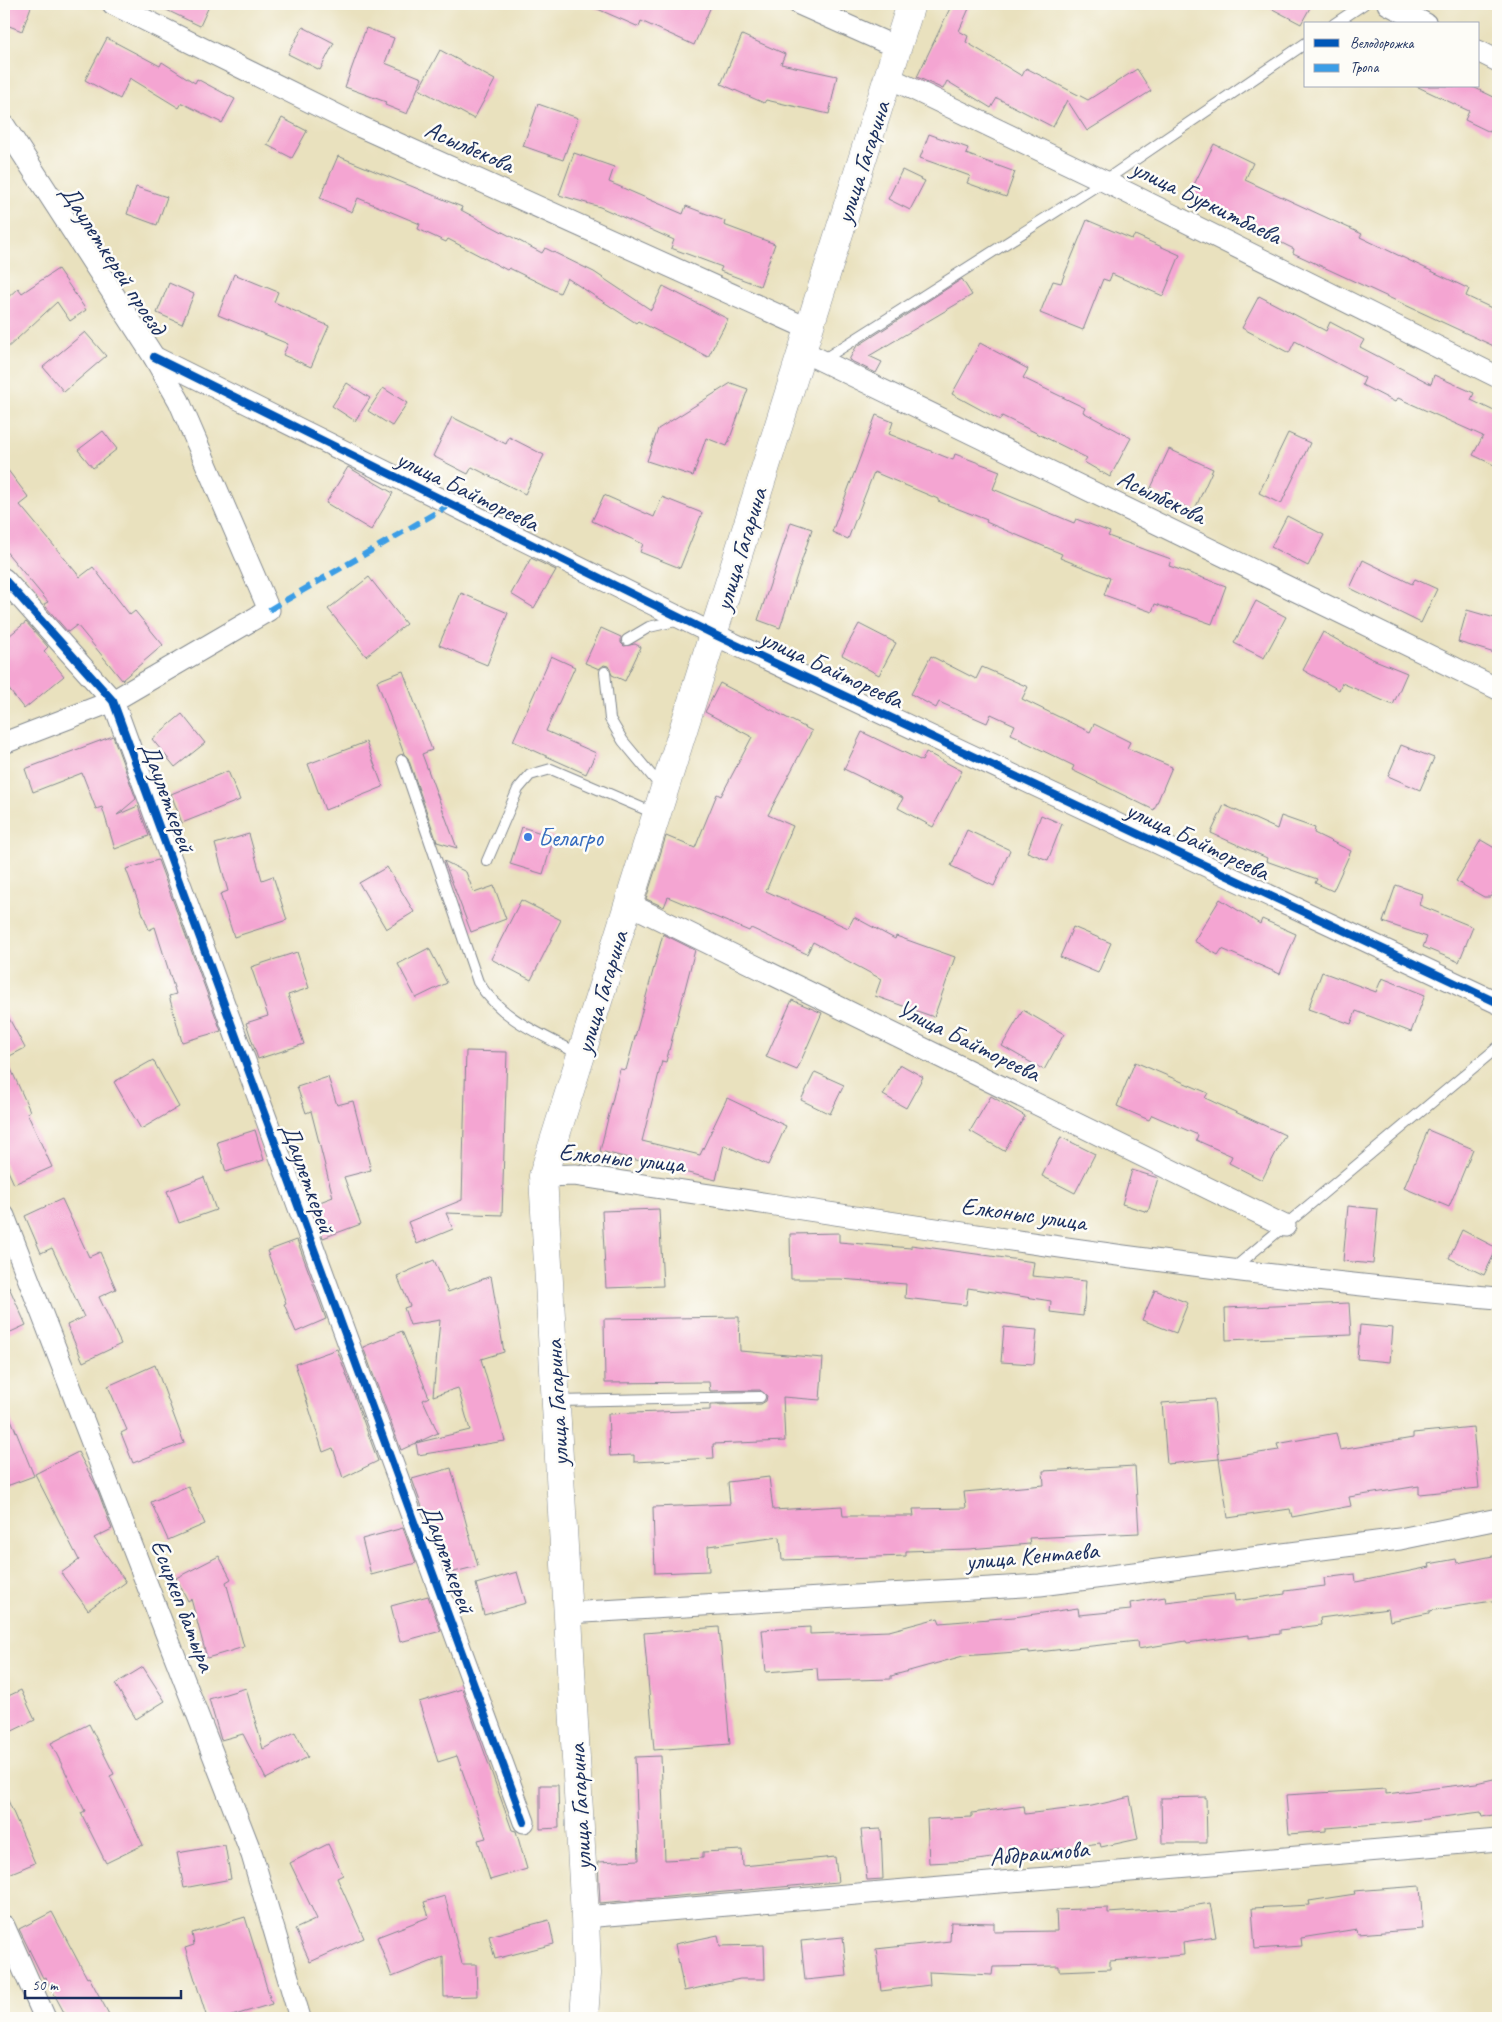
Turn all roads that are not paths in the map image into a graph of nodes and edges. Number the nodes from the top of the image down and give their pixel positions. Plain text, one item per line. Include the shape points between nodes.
1 (113, 4) edge
2 (799, 4) edge
3 (911, 4) edge
4 (1364, 4) edge
5 (1388, 4) edge
6 (1337, 22) edge
7 (1422, 22) edge
8 (1304, 44) edge
9 (898, 48) junction
10 (1480, 51) edge
11 (1498, 61) edge
12 (890, 78) junction
13 (4, 125) edge
14 (1104, 181) junction
15 (810, 347) junction
16 (154, 357) junction
17 (1498, 377) edge
18 (4, 579) edge
19 (683, 619) junction
20 (713, 634) junction
21 (627, 640) dead end
22 (605, 672) dead end
23 (1498, 689) edge
24 (113, 701) junction
25 (4, 743) edge
26 (402, 760) dead end
27 (660, 803) junction
28 (487, 861) dead end
29 (629, 904) junction
30 (1498, 1003) edge
31 (1498, 1048) edge
32 (581, 1055) junction
33 (543, 1176) junction
34 (4, 1216) edge
35 (1285, 1226) junction
36 (1231, 1271) junction
37 (1498, 1298) edge
38 (760, 1397) dead end
39 (556, 1401) junction
40 (1498, 1519) edge
41 (568, 1613) junction
42 (524, 1822) dead end
43 (1498, 1840) edge
44 (585, 1917) junction
45 (4, 1926) edge
46 (45, 2018) edge
47 (300, 2018) edge
48 (584, 2018) edge

1 - 15 street, Асылбекова
2 - 9 street
3 - 9 main road, улица Гагарина
4 - 6 lane
5 - 7 street
8 - 14 lane
9 - 12 main road, улица Гагарина
10 - 11 street
12 - 14 street, улица Буркитбаева
12 - 15 main road, улица Гагарина
13 - 16 street, Даулеткерей проезд
14 - 15 lane
14 - 17 street, улица Буркитбаева
15 - 20 main road, улица Гагарина
15 - 23 street, Асылбекова
16 - 19 street, улица Байтореева
16 - 24 street, Даулеткерей проезд via 179,401 269,610
18 - 24 street, Даулеткерей
19 - 20 street, улица Байтореева
19 - 21 lane via 649,627
20 - 27 main road, улица Гагарина
20 - 30 street, улица Байтореева
22 - 27 lane via 610,719
24 - 25 street
24 - 42 street, Даулеткерей
26 - 32 lane via 478,982 488,998 509,1017
27 - 28 lane via 551,769 530,775 518,789
27 - 29 main road, улица Гагарина
29 - 32 main road, улица Гагарина
29 - 35 street, Улица Байтореева
31 - 35 lane
32 - 33 main road, улица Гагарина
33 - 36 street, Елконыс улица via 575,1175
33 - 39 main road, улица Гагарина
34 - 47 street, Есиркеп батыра via 252,1855
35 - 36 lane
36 - 37 street, Елконыс улица
38 - 39 lane
39 - 41 main road, улица Гагарина
40 - 41 street, улица Кентаева via 1400,1539 1040,1584
41 - 44 main road, улица Гагарина
43 - 44 street, Абдраимова
44 - 48 main road, улица Гагарина via 587,1974
45 - 46 street

